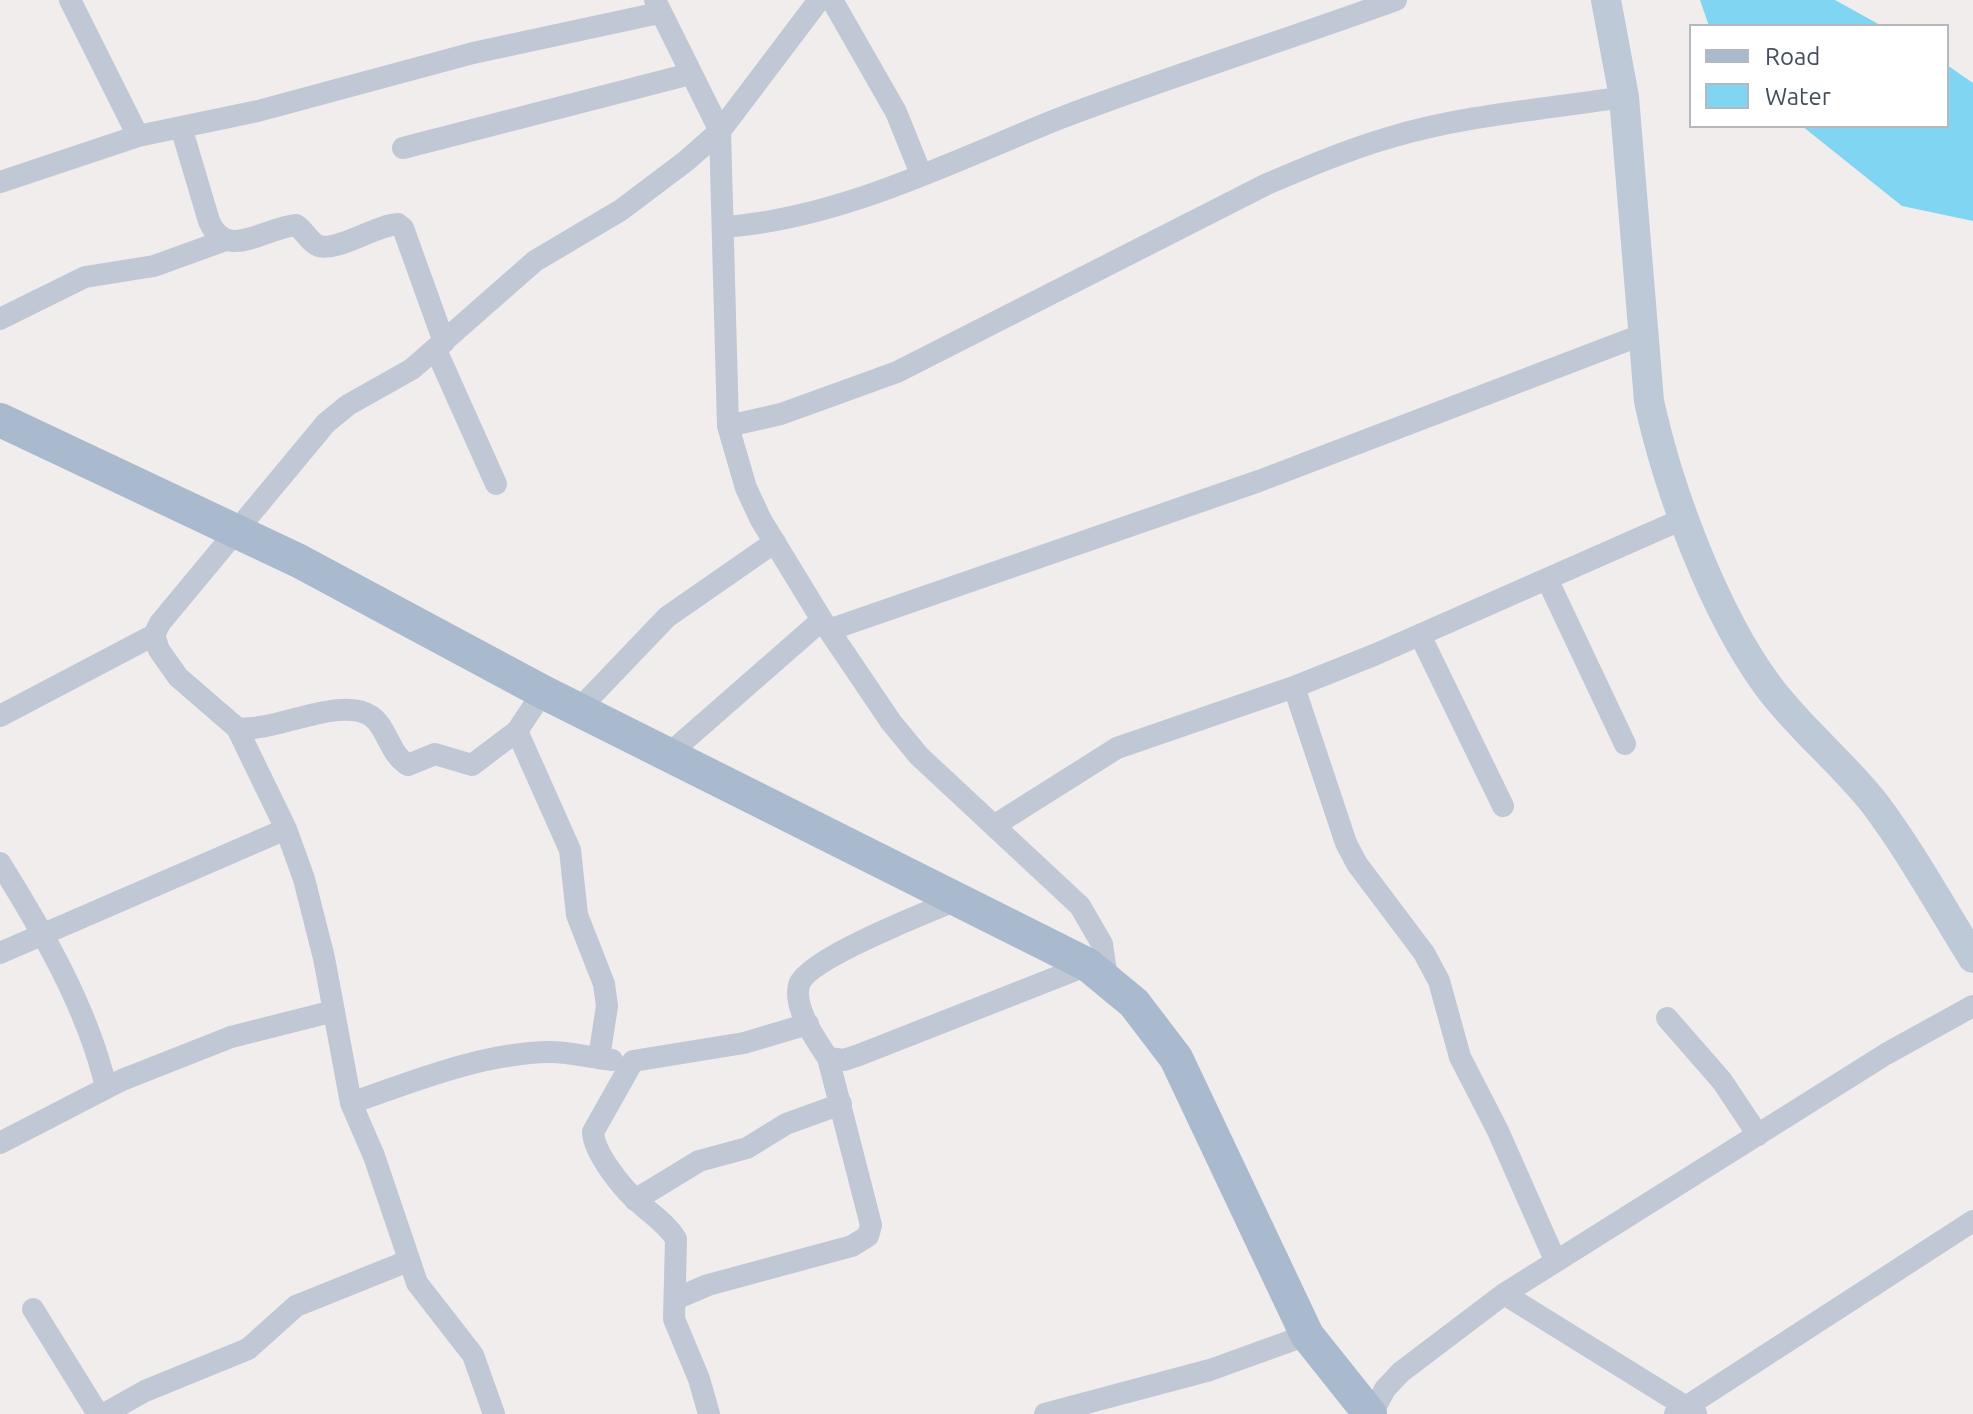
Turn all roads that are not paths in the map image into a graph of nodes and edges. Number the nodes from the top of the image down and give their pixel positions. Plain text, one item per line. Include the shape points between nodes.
1 (70, 0) edge
2 (819, 0) edge
3 (832, 0) edge
4 (1396, 0) edge
5 (1606, 0) edge
6 (657, 7) edge
7 (690, 74) junction
8 (1624, 97) junction
9 (181, 127) junction
10 (720, 131) junction
11 (138, 136) junction
12 (403, 148) dead end
13 (921, 174) junction
14 (0, 182) edge
15 (725, 227) junction
16 (223, 241) junction
17 (0, 319) edge
18 (1644, 334) junction
19 (440, 346) junction
20 (0, 420) edge
21 (728, 426) junction
22 (496, 484) dead end
23 (1685, 518) junction
24 (233, 532) junction
25 (775, 542) junction
26 (1548, 581) junction
27 (825, 625) junction
28 (154, 635) junction
29 (1420, 635) junction
30 (1294, 687) junction
31 (543, 692) junction
32 (579, 709) junction
33 (0, 716) edge
34 (237, 728) junction
35 (517, 731) junction
36 (1625, 744) dead end
37 (670, 753) junction
38 (1503, 806) dead end
39 (995, 825) junction
40 (286, 829) junction
41 (0, 863) edge
42 (959, 899) junction
43 (44, 934) junction
44 (0, 953) edge
45 (1973, 958) edge
46 (1097, 972) junction
47 (1973, 1006) edge
48 (334, 1011) junction
49 (1667, 1018) dead end
50 (808, 1024) junction
51 (599, 1058) junction
52 (828, 1058) junction
53 (633, 1061) junction
54 (106, 1087) junction
55 (351, 1103) junction
56 (841, 1104) junction
57 (1758, 1135) junction
58 (0, 1143) edge
59 (635, 1200) junction
60 (1973, 1221) edge
61 (1555, 1260) junction
62 (408, 1261) junction
63 (1504, 1294) junction
64 (675, 1299) junction
65 (33, 1309) dead end
66 (1307, 1335) junction
67 (1686, 1411) edge
68 (1373, 1412) edge
69 (101, 1414) edge
70 (494, 1414) edge
71 (709, 1414) edge
72 (1045, 1414) edge

1 - 11 street
2 - 10 street
3 - 13 street via 896,112
4 - 13 street via 1109,100
5 - 8 street
6 - 7 street
6 - 9 street
7 - 10 street
7 - 12 street
8 - 18 street
8 - 21 street via 1443,124 1326,160 1267,184 897,372 781,414
9 - 11 street
9 - 16 street via 209,221
10 - 15 street
10 - 19 street via 653,188 535,261
11 - 14 street
13 - 15 street via 798,217
15 - 21 street
16 - 17 street via 154,266 85,277
16 - 19 street via 296,225 317,246 330,248 398,224 406,234
18 - 23 street via 1657,439
18 - 27 street via 1259,481
19 - 22 street
19 - 24 street via 326,423
20 - 24 main road
21 - 25 street via 746,488
23 - 26 street
23 - 45 street via 1750,660 1876,805
24 - 28 street
24 - 31 main road via 299,561
25 - 27 street
25 - 32 street via 667,617
26 - 29 street
26 - 36 street
27 - 37 street
27 - 39 street via 919,756
28 - 33 street
28 - 34 street via 178,677
29 - 30 street
29 - 38 street
30 - 39 street via 1117,748
30 - 61 street via 1346,843 1439,981 1460,1057
31 - 32 main road
31 - 35 street
32 - 37 main road
34 - 35 street via 266,729 331,711 359,711 378,723 408,765 435,754 472,765
34 - 40 street
35 - 51 street via 574,863 577,915 606,996
37 - 42 main road
39 - 46 street via 1080,906 1102,944
40 - 43 street
40 - 48 street via 304,879
41 - 43 street
42 - 46 main road
42 - 50 street via 817,965 805,975 799,996
43 - 44 street
43 - 54 street via 95,1049
46 - 52 street via 859,1055
46 - 66 main road via 1155,1027 1176,1058
47 - 57 street
48 - 54 street via 231,1037
48 - 55 street
49 - 57 street via 1722,1081
50 - 52 street
50 - 53 street via 744,1043
51 - 53 street
51 - 55 street via 522,1054 446,1071
52 - 56 street
53 - 59 street via 593,1132 599,1150
54 - 58 street
55 - 62 street
56 - 59 street via 786,1124 747,1148 699,1161
56 - 64 street via 871,1225 868,1236 852,1246 716,1282
57 - 61 street
59 - 64 street via 676,1239
60 - 67 street
61 - 63 street
62 - 69 street via 296,1306 248,1349
62 - 70 street via 417,1283 473,1355
63 - 67 street
63 - 68 street via 1401,1372
64 - 71 street via 674,1319
65 - 69 street
66 - 68 main road
66 - 72 street via 1210,1370

